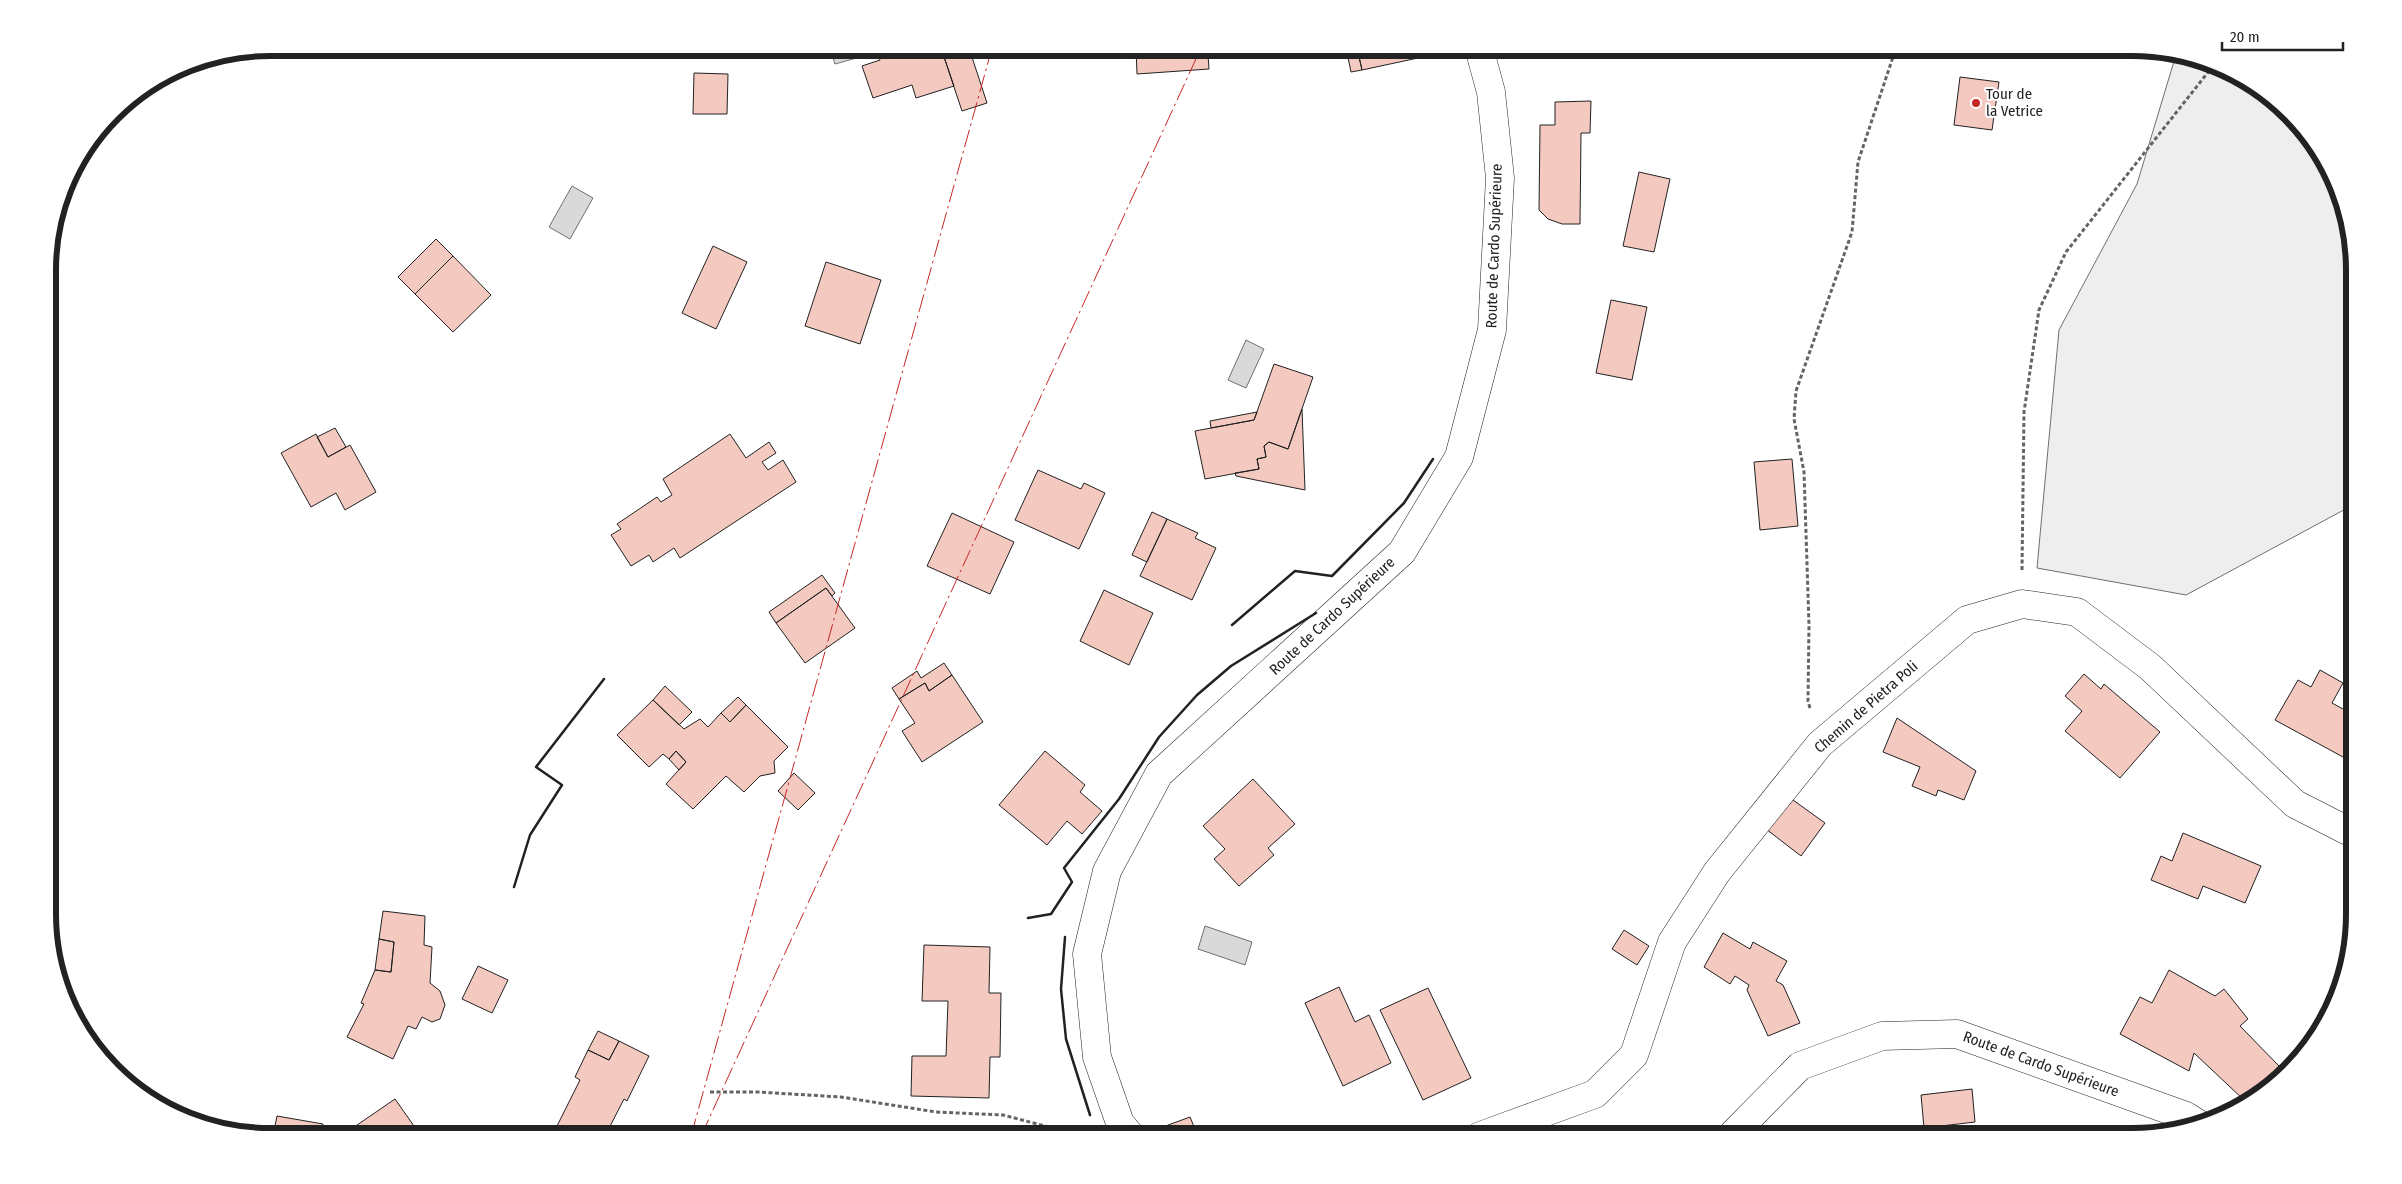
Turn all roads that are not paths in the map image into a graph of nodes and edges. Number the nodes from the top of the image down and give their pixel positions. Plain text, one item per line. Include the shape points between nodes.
1 (1481, 56) edge
2 (2346, 830) edge
3 (2191, 1119) edge
4 (1124, 1128) edge
5 (1502, 1128) edge
6 (1739, 1128) edge

1 - 4 street, Route de Cardo Supérieure via 1491,92 1500,178 1492,330 1459,457 1402,552 1159,774 1107,871 1086,954 1096,1057
2 - 5 street, Chemin de Pietra Poli via 2295,804 2150,667 2077,612 2022,604 1967,620 1820,744 1717,872 1672,942 1634,1055 1595,1094
3 - 6 street, Route de Cardo Supérieure via 1958,1034 1882,1036 1800,1066

